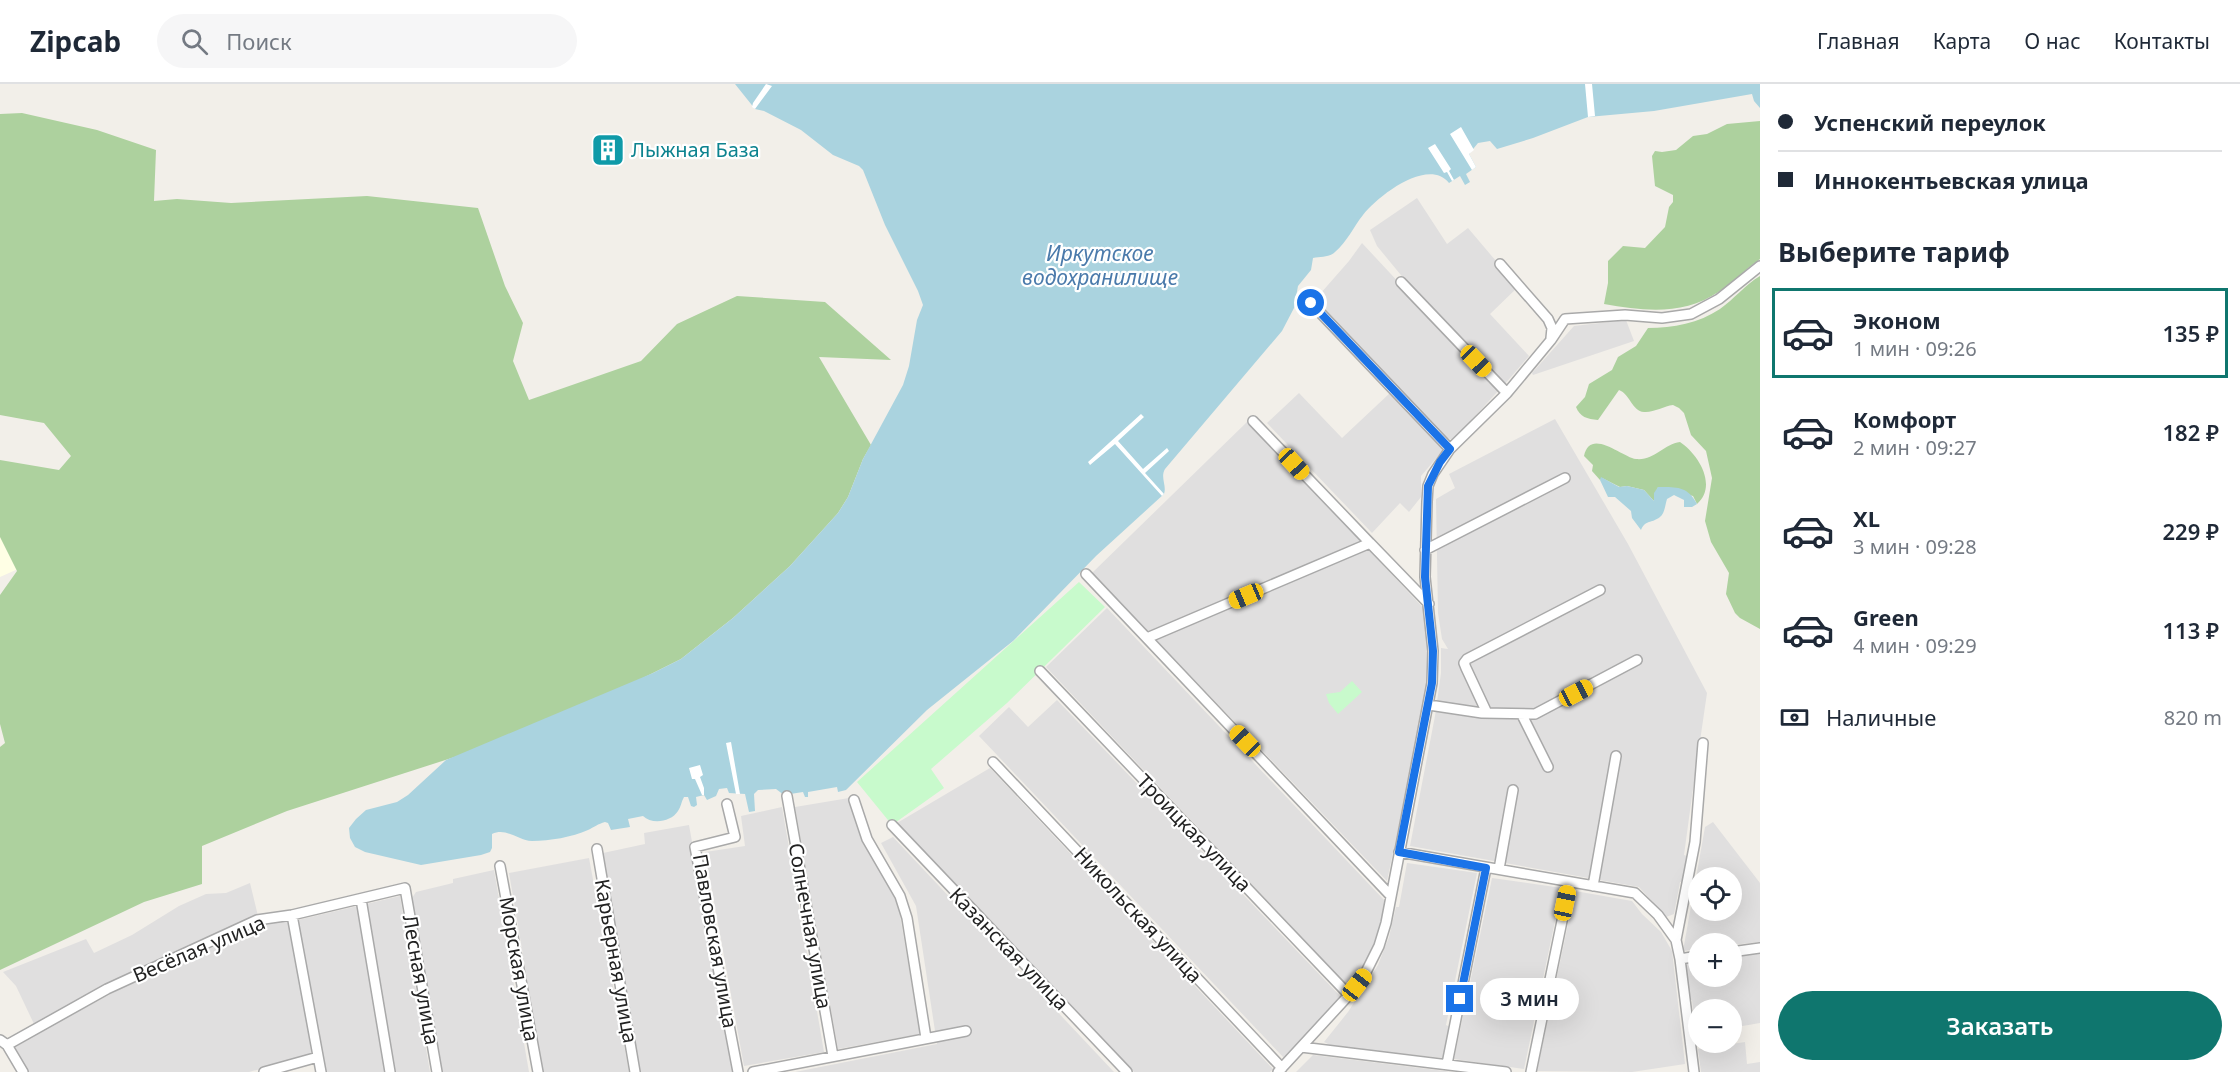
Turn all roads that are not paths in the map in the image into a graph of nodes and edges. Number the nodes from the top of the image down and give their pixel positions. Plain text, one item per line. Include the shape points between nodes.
1 (1500, 264) dead end
2 (1760, 266) edge
3 (1401, 282) dead end
4 (1311, 303) dead end
5 (1551, 340) junction
6 (1507, 393) junction
7 (1253, 420) dead end
8 (1450, 449) junction
9 (1565, 478) dead end
10 (1370, 543) junction
11 (1425, 550) junction
12 (1086, 574) dead end
13 (1600, 591) dead end
14 (1429, 604) junction
15 (1147, 638) junction
16 (1637, 660) dead end
17 (1040, 671) dead end
18 (1429, 705) junction
19 (1487, 713) junction
20 (1522, 715) junction
21 (1703, 744) dead end
22 (1616, 756) dead end
23 (993, 762) dead end
24 (1548, 767) dead end
25 (1513, 790) dead end
26 (787, 796) dead end
27 (854, 800) dead end
28 (727, 804) dead end
29 (892, 825) dead end
30 (597, 849) dead end
31 (1399, 852) junction
32 (500, 866) dead end
33 (1486, 868) junction
34 (1499, 869) junction
35 (1570, 882) junction
36 (1593, 886) junction
37 (405, 888) joint
38 (1390, 895) junction
39 (361, 899) junction
40 (292, 915) junction
41 (1676, 940) junction
42 (1760, 948) edge
43 (1742, 950) edge
44 (1688, 958) edge
45 (1680, 959) junction
46 (1349, 995) junction
47 (966, 1031) dead end
48 (926, 1038) junction
49 (4, 1042) edge
50 (1301, 1047) junction
51 (833, 1056) junction
52 (318, 1057) junction
53 (1447, 1064) junction
54 (1280, 1070) edge
55 (23, 1072) edge
56 (264, 1072) edge
57 (321, 1072) edge
58 (390, 1072) edge
59 (437, 1072) edge
60 (538, 1072) edge
61 (635, 1072) edge
62 (738, 1072) edge
63 (753, 1072) edge
64 (1127, 1072) edge
65 (1506, 1072) edge
66 (1531, 1072) edge
67 (1694, 1072) edge

1 - 5 street via 1548,319
2 - 5 street via 1719,299 1691,314 1565,319
3 - 6 street
4 - 8 street
5 - 6 street
6 - 8 street
7 - 10 street
8 - 11 street via 1428,486
9 - 11 street
10 - 14 street
10 - 15 street
11 - 14 street
12 - 15 street
13 - 19 street via 1467,659 1464,663
14 - 18 street via 1433,651
15 - 38 street
16 - 20 street via 1535,714
17 - 46 street, Троицкая улица
18 - 19 street
18 - 31 street
19 - 20 street
20 - 24 street
21 - 41 street via 1695,842
22 - 36 street
23 - 54 street, Никольская улица
25 - 34 street
26 - 51 street, Солнечная улица
27 - 48 street via 867,839 900,896 907,918
28 - 62 street, Павловская улица via 735,837 695,847
29 - 64 street, Казанская улица
30 - 61 street, Карьерная улица
31 - 33 street
31 - 38 street
32 - 60 street, Морская улица
33 - 34 street
33 - 53 street
34 - 35 street
35 - 36 street
35 - 66 street
36 - 41 street via 1635,893
37 - 39 street, Весёлая улица
37 - 59 street, Лесная улица
38 - 46 street via 1379,946
39 - 40 street, Весёлая улица
39 - 58 street
40 - 49 street, Весёлая улица via 257,920 229,932
40 - 52 street
41 - 45 street
42 - 43 street
44 - 45 street
45 - 67 street
46 - 50 street
47 - 48 street
48 - 51 street
49 - 55 street, Весёлая улица
50 - 53 street
50 - 54 street
51 - 63 street
52 - 56 street
52 - 57 street
53 - 65 street

